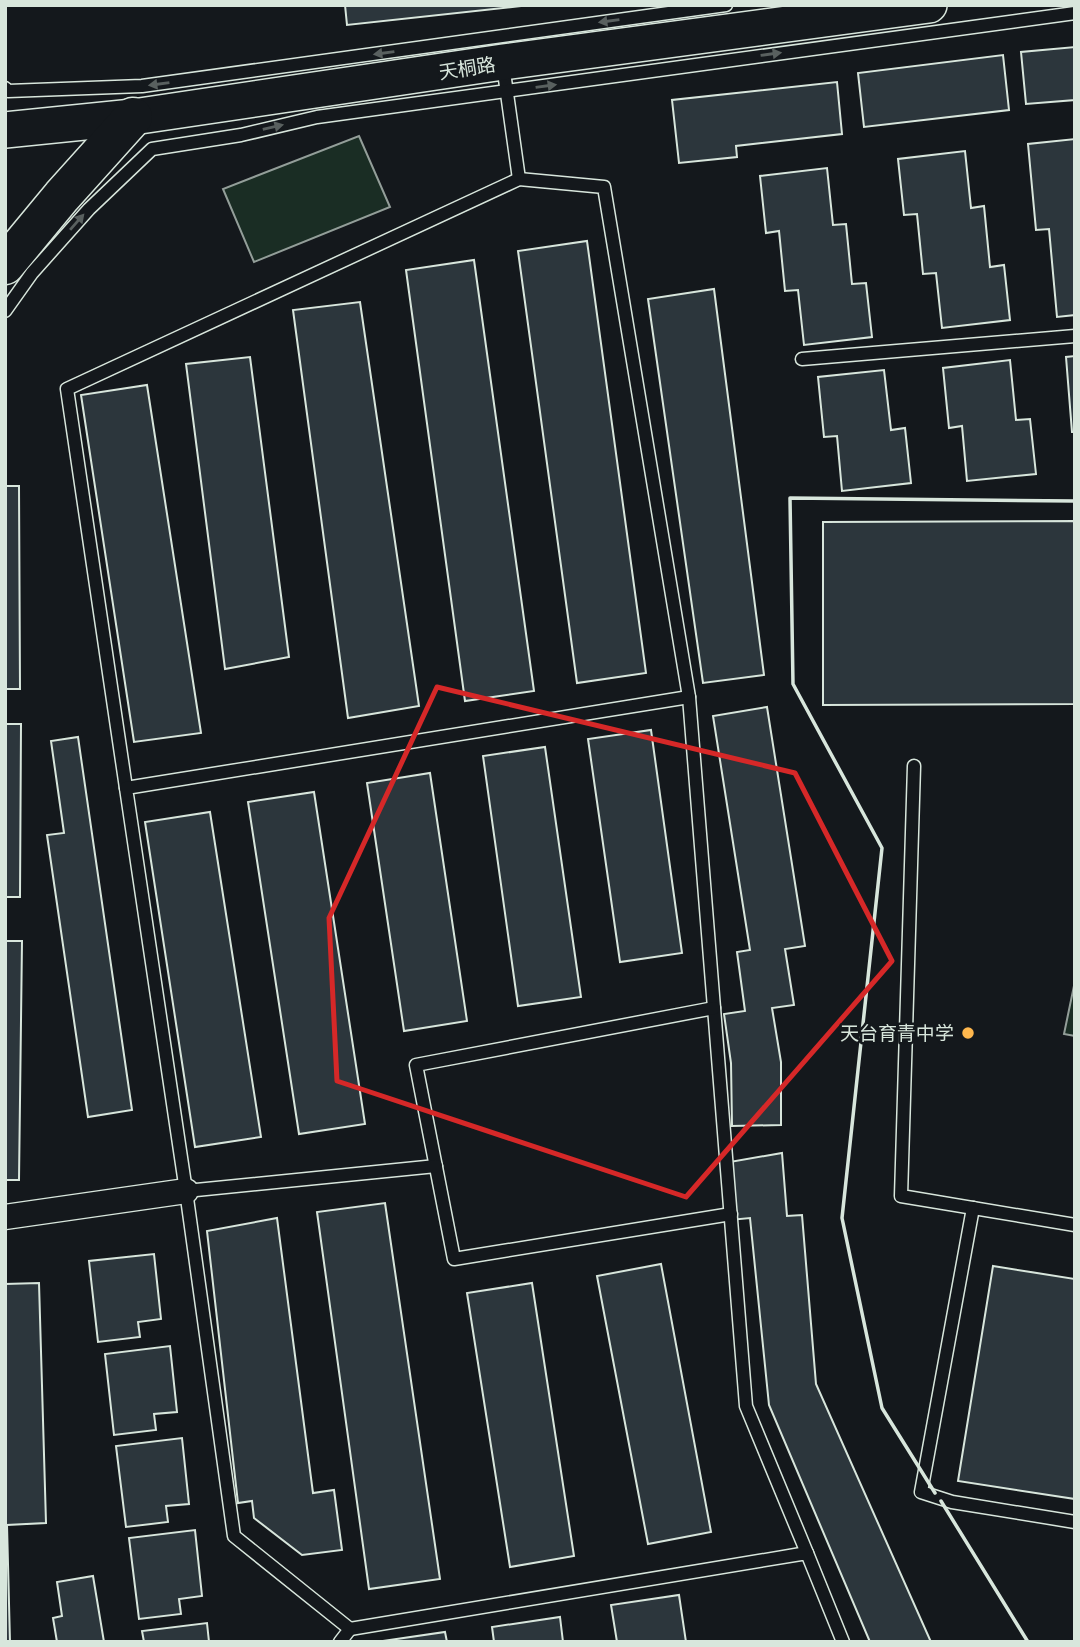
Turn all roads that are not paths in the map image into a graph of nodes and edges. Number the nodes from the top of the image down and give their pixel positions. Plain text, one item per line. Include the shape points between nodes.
1 (726, 5) edge
2 (929, 5) edge
3 (1075, 13) edge
4 (504, 77) junction
5 (5, 88) edge
6 (133, 117) junction
7 (5, 130) edge
8 (519, 179) junction
9 (5, 265) edge
10 (5, 311) edge
11 (1075, 336) edge
12 (802, 359) dead end
13 (689, 697) junction
14 (914, 766) dead end
15 (126, 789) junction
16 (714, 1007) junction
17 (436, 1166) junction
18 (186, 1191) junction
19 (973, 1208) junction
20 (731, 1214) junction
21 (5, 1217) edge
22 (1075, 1225) edge
23 (1075, 1522) edge
24 (807, 1553) junction
25 (350, 1629) junction
26 (340, 1642) edge
27 (843, 1642) edge

1 -> 5 lane via 142,86
2 - 4 main road, 天桐路
4 -> 3 lane
4 - 6 main road, 天桐路
4 - 8 lane
10 -> 4 lane via 89,209 152,149 241,135
6 - 7 main road, 天桐路
6 - 9 main road
8 - 13 lane via 604,187
8 - 15 lane via 67,389
11 - 12 lane
13 - 15 lane
13 - 16 lane
14 - 19 lane via 901,1196
15 - 18 lane
16 - 17 lane via 416,1065
16 - 20 lane
17 - 18 lane
17 - 20 lane via 454,1259
18 - 21 street
18 - 25 lane via 234,1536
19 - 22 lane
19 - 23 lane via 921,1492 953,1502
20 - 24 lane via 746,1406
24 - 25 lane
24 - 27 lane
25 - 26 lane

